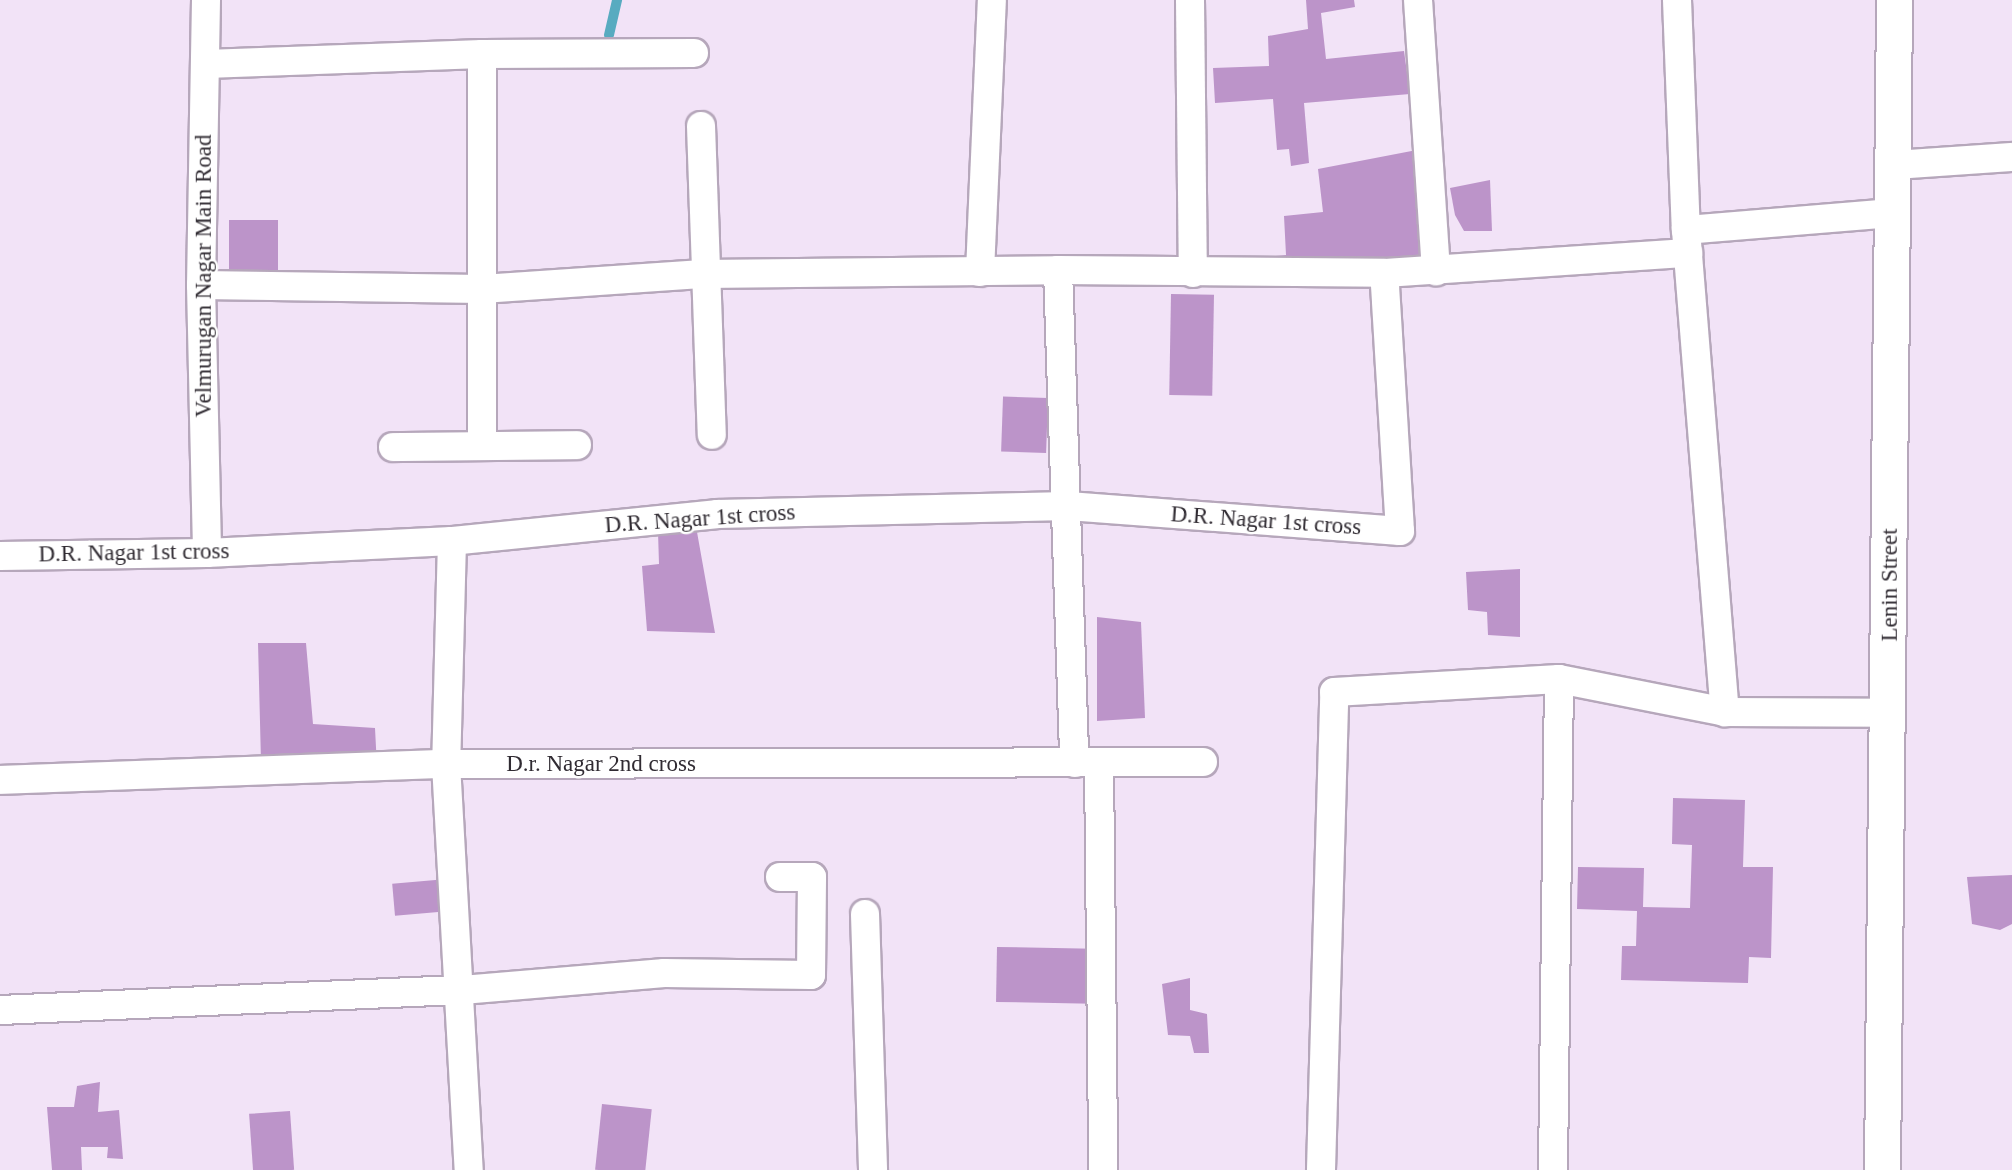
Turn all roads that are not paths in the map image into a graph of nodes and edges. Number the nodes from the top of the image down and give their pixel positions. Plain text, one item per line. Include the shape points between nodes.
1 (206, 0) edge
2 (992, 0) edge
3 (1191, 0) edge
4 (1418, 0) edge
5 (1677, 0) edge
6 (1894, 0) edge
7 (694, 53) dead end
8 (482, 54) junction
9 (206, 64) junction
10 (701, 126) dead end
11 (2012, 156) edge
12 (1894, 165) junction
13 (1893, 213) junction
14 (1687, 242) junction
15 (1058, 270) junction
16 (1436, 271) junction
17 (980, 272) junction
18 (1193, 273) junction
19 (1384, 273) junction
20 (703, 274) junction
21 (201, 285) junction
22 (482, 289) junction
23 (712, 435) dead end
24 (577, 445) dead end
25 (482, 446) junction
26 (393, 447) dead end
27 (1068, 506) junction
28 (452, 541) junction
29 (207, 553) junction
30 (0, 556) edge
31 (1559, 679) junction
32 (1725, 712) junction
33 (1889, 713) junction
34 (1203, 762) dead end
35 (1086, 763) junction
36 (446, 764) junction
37 (0, 780) edge
38 (780, 877) dead end
39 (865, 914) dead end
40 (462, 990) junction
41 (0, 1010) edge
42 (469, 1170) edge
43 (873, 1170) edge
44 (1102, 1170) edge
45 (1321, 1170) edge
46 (1553, 1170) edge
47 (1882, 1170) edge

1 - 9 street, Velmurugan Nagar Main Road
2 - 17 street
3 - 18 street
4 - 16 street
5 - 14 street
6 - 12 street, Lenin Street
7 - 8 street
8 - 9 street
8 - 22 street
9 - 21 street, Velmurugan Nagar Main Road
10 - 20 street
11 - 12 street
12 - 13 street, Lenin Street
13 - 14 street
13 - 33 street, Lenin Street
14 - 16 street
14 - 32 street
15 - 17 street
15 - 18 street
15 - 27 street
16 - 19 street
17 - 20 street
18 - 19 street
19 - 27 street, D.R. Nagar 1st cross via 1400,531
20 - 22 street
20 - 23 street
21 - 22 street
21 - 29 street, Velmurugan Nagar Main Road
22 - 25 street
24 - 25 street
25 - 26 street
27 - 28 street, D.R. Nagar 1st cross via 717,514
27 - 35 street
28 - 29 street, D.R. Nagar 1st cross
28 - 36 street
29 - 30 street, D.R. Nagar 1st cross
31 - 32 street
31 - 45 street via 1334,692
31 - 46 street
32 - 33 street
33 - 47 street, Lenin Street
34 - 35 street, D.r. Nagar 2nd cross
35 - 36 street, D.r. Nagar 2nd cross
35 - 44 street
36 - 37 street, D.r. Nagar 2nd cross
36 - 40 street
38 - 40 street via 812,877 811,975 664,973
39 - 43 street
40 - 41 street
40 - 42 street

